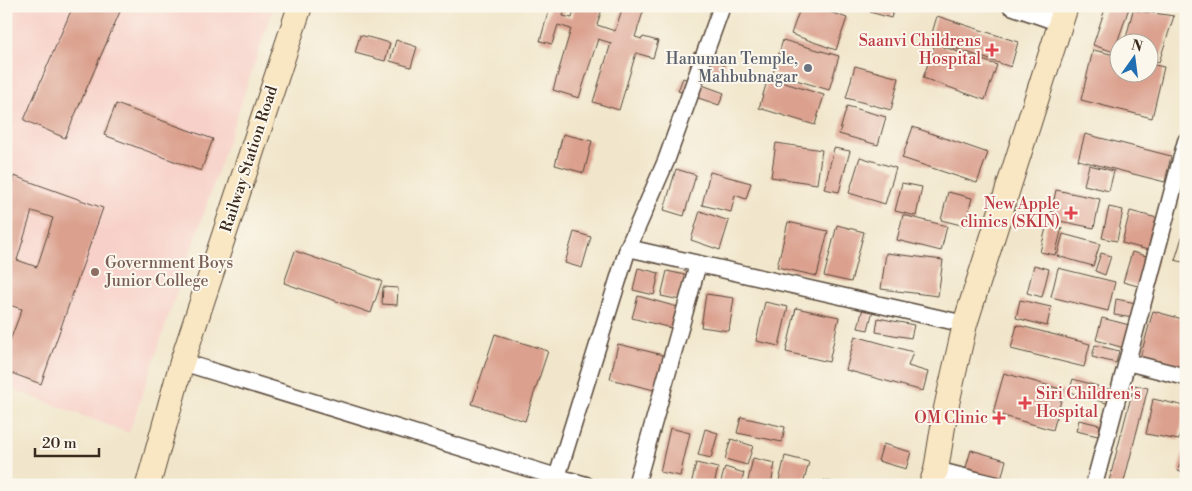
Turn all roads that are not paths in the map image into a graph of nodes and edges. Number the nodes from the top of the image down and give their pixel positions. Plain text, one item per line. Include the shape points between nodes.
1 (300, 6) edge
2 (722, 6) edge
3 (1011, 6) edge
4 (1063, 15) edge
5 (1186, 141) edge
6 (628, 248) junction
7 (698, 264) junction
8 (965, 324) junction
9 (182, 362) junction
10 (1127, 362) junction
11 (1186, 377) edge
12 (934, 477) edge
13 (557, 481) edge
14 (148, 485) edge
15 (586, 485) edge
16 (636, 485) edge
17 (996, 485) edge
18 (1094, 485) edge

1 - 9 street, Railway Station Road
2 - 6 street via 666,161
3 - 4 street
4 - 8 street
5 - 10 street
6 - 7 street
6 - 13 street
7 - 8 street
7 - 16 street
8 - 12 street
9 - 13 street
9 - 14 street, Railway Station Road
10 - 11 street
10 - 18 street
12 - 17 street
13 - 15 street

